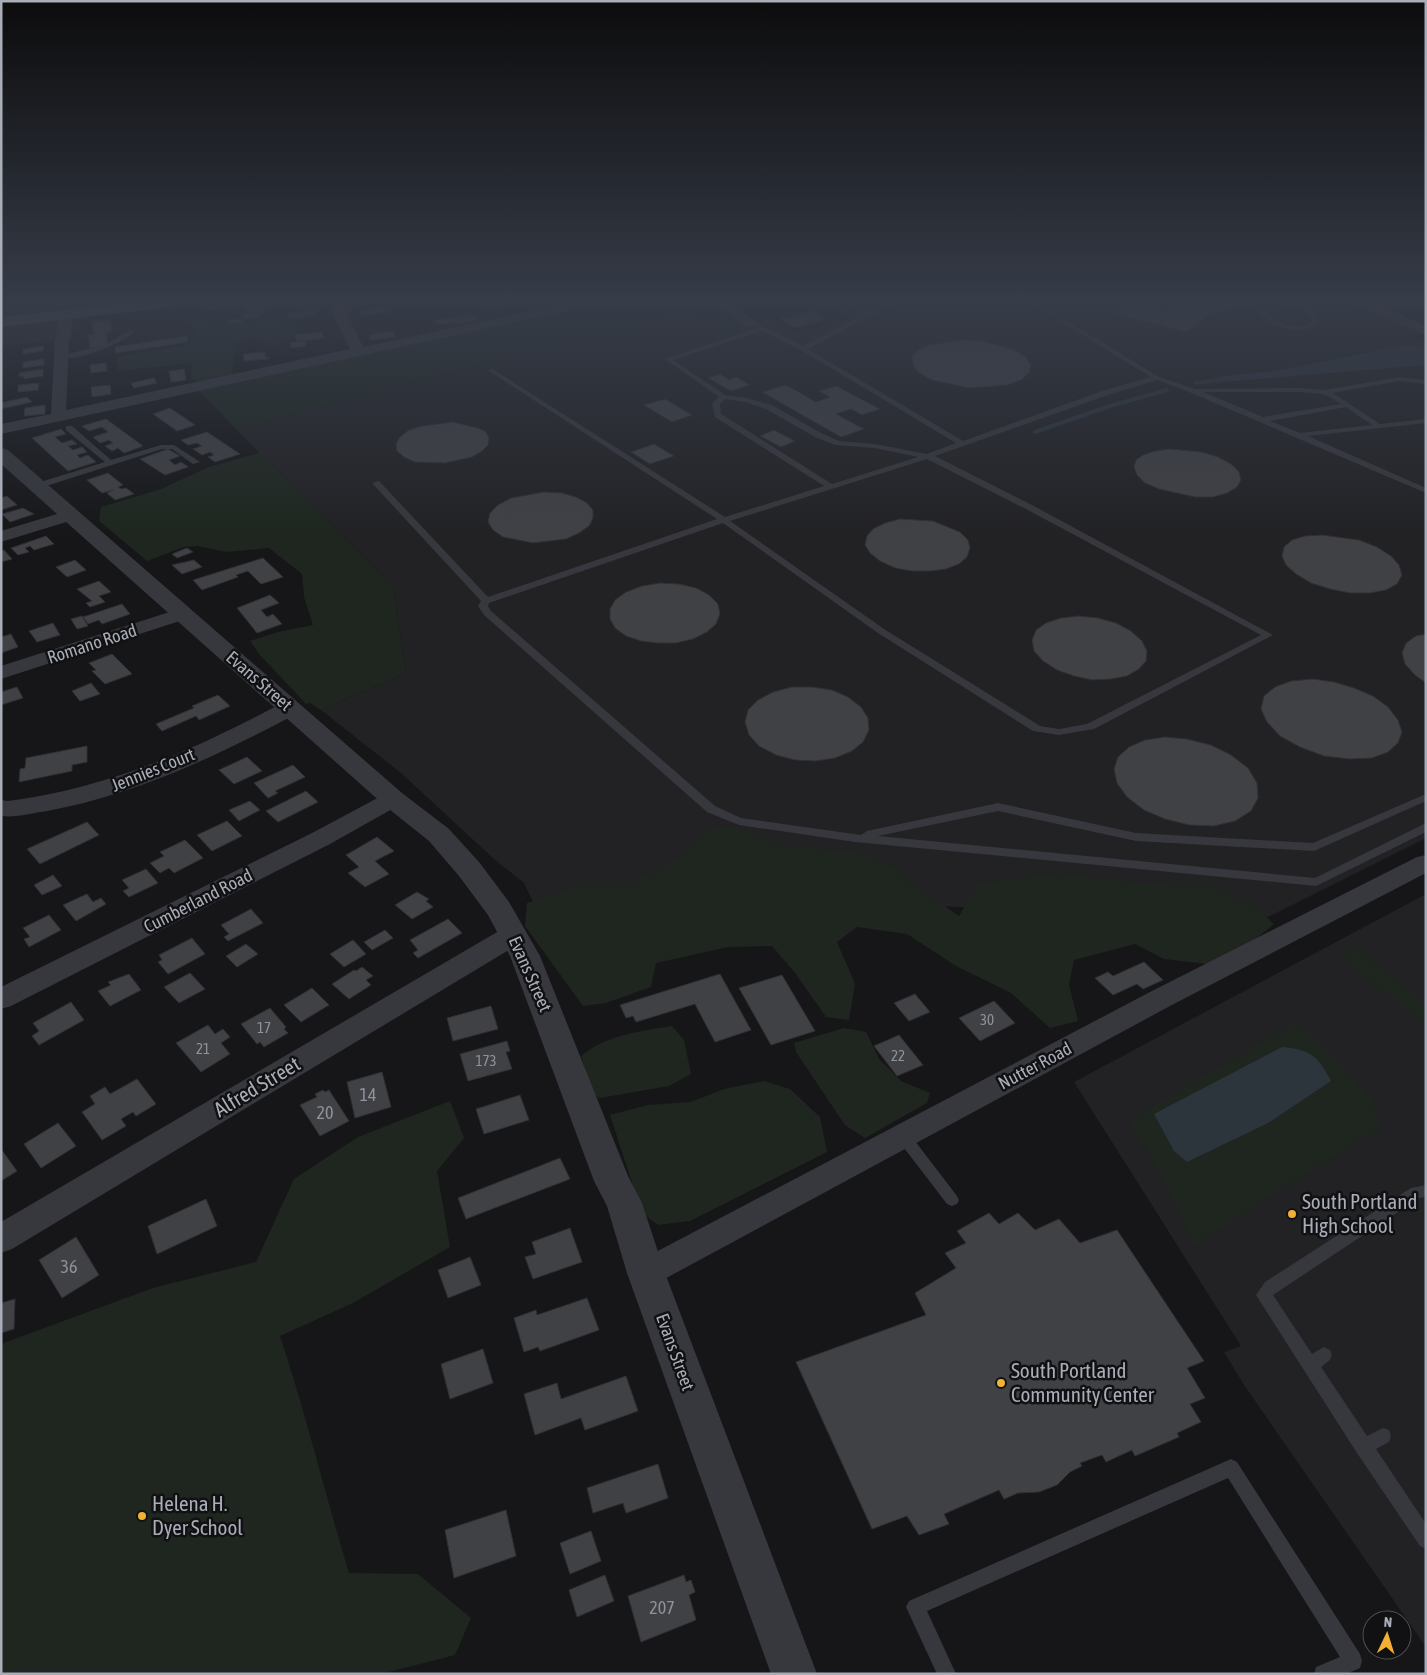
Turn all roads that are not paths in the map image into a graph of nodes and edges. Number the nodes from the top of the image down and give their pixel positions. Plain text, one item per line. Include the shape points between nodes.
1 (60, 380) edge
2 (233, 380) edge
3 (507, 380) edge
4 (698, 380) edge
5 (855, 380) edge
6 (1149, 380) edge
7 (1163, 380) edge
8 (1398, 380) edge
9 (1401, 380) edge
10 (1426, 382) edge
11 (1192, 390) junction
12 (1323, 392) junction
13 (723, 397) junction
14 (1347, 405) junction
15 (58, 418) junction
16 (1261, 420) junction
17 (1426, 421) edge
18 (1378, 426) junction
19 (69, 428) dead end
20 (1298, 436) junction
21 (963, 444) junction
22 (2, 448) edge
23 (928, 456) junction
24 (109, 462) junction
25 (196, 462) dead end
26 (376, 483) dead end
27 (37, 486) junction
28 (830, 486) junction
29 (1426, 491) edge
30 (70, 515) junction
31 (724, 520) junction
32 (1, 537) edge
33 (486, 601) junction
34 (182, 614) junction
35 (1, 673) edge
36 (290, 708) junction
37 (1426, 797) edge
38 (394, 799) junction
39 (4, 811) edge
40 (1426, 827) edge
41 (855, 838) junction
42 (1426, 863) edge
43 (513, 935) junction
44 (1, 999) edge
45 (903, 1136) junction
46 (1426, 1191) edge
47 (952, 1200) dead end
48 (1, 1239) edge
49 (646, 1273) junction
50 (1324, 1356) dead end
51 (1310, 1365) junction
52 (1382, 1436) dead end
53 (1364, 1447) junction
54 (1424, 1533) edge
55 (794, 1674) edge
56 (947, 1674) edge
57 (1323, 1674) edge

1 - 15 street
2 - 15 street
3 - 31 lane
4 - 13 lane
5 - 21 lane
6 - 21 lane via 1104,393
7 - 11 lane
8 - 12 lane
9 - 10 lane
11 - 12 lane
11 - 16 lane
12 - 14 lane
13 - 23 lane via 769,407 838,443
13 - 28 lane via 716,404 718,415
14 - 16 lane
14 - 18 lane
15 - 22 street
16 - 20 lane
17 - 18 lane
18 - 20 lane
19 - 24 lane
20 - 29 lane
21 - 23 lane
22 - 27 street, Evans Street
23 - 28 lane
23 - 31 lane via 1268,636 1090,727 1059,732 1037,729 881,632
24 - 25 lane via 161,447 174,447
24 - 27 lane
26 - 33 lane
27 - 30 street, Evans Street
28 - 31 lane
30 - 32 street
30 - 34 street, Evans Street
31 - 33 lane
33 - 41 lane via 483,606 487,613 711,809 739,821
34 - 35 street, Romano Road
34 - 36 street, Evans Street
36 - 38 street, Evans Street
36 - 39 street, Jennies Court via 250,730 116,785 56,802
37 - 41 lane via 1314,847 1136,837 998,807
38 - 43 street, Evans Street via 439,835 470,869 499,908
38 - 44 street, Cumberland Road
40 - 41 lane via 1316,882
42 - 45 street, Nutter Road via 1184,986
43 - 48 street, Alfred Street
43 - 49 street, Evans Street via 525,956 612,1181 624,1203
45 - 47 lane
45 - 49 street, Nutter Road
46 - 51 lane via 1416,1192 1270,1287 1264,1295
49 - 55 street, Evans Street
50 - 51 lane
51 - 53 lane
52 - 53 lane
53 - 54 lane
56 - 57 lane via 915,1607 1231,1468 1353,1661

